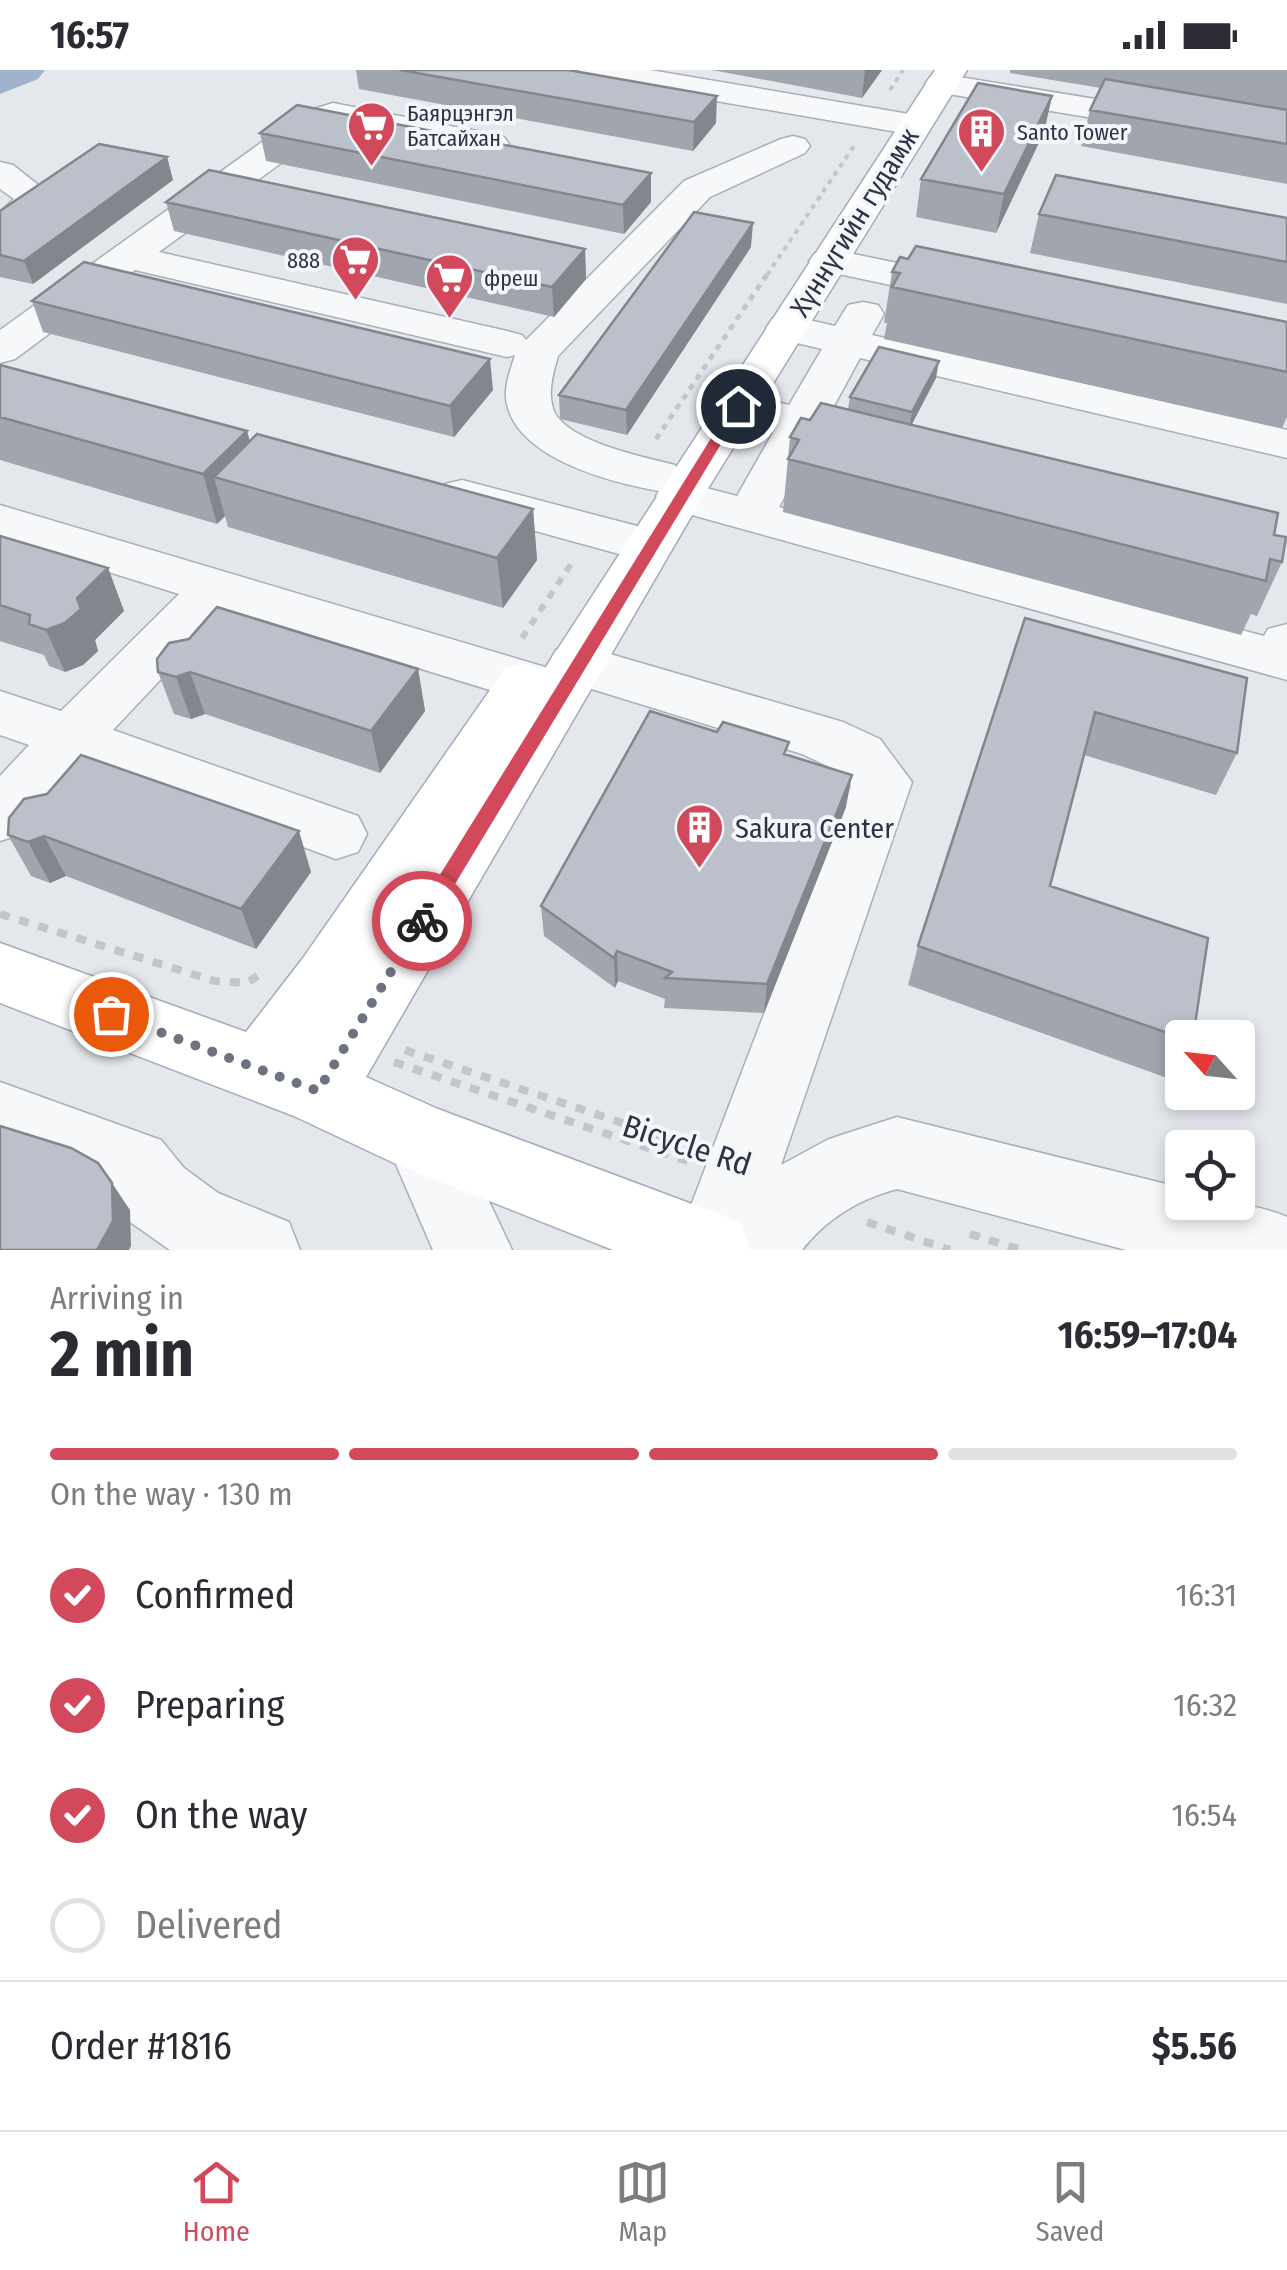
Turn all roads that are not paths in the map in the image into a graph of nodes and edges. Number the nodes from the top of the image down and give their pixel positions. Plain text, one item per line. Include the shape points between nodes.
1 (594, 70) edge
2 (919, 98) edge
3 (1287, 127) edge
4 (1287, 140) edge
5 (792, 146) dead end
6 (520, 150) edge
7 (2, 174) edge
8 (0, 229) edge
9 (835, 252) junction
10 (132, 257) junction
11 (888, 274) junction
12 (787, 328) junction
13 (846, 342) junction
14 (507, 344) dead end
15 (0, 350) edge
16 (738, 406) junction
17 (802, 421) junction
18 (1287, 444) edge
19 (914, 449) edge
20 (662, 474) junction
21 (421, 484) edge
22 (750, 515) junction
23 (0, 522) edge
24 (606, 535) junction
25 (217, 587) junction
26 (1287, 643) edge
27 (533, 673) junction
28 (0, 712) edge
29 (70, 738) junction
30 (0, 818) edge
31 (336, 834) dead end
32 (0, 973) edge
33 (329, 1063) junction
34 (0, 1117) edge
35 (422, 1139) junction
36 (760, 1198) edge
37 (257, 1249) edge
38 (473, 1250) edge
39 (712, 1250) edge
40 (1273, 1250) edge

1 - 2 street
2 - 3 street
2 - 4 street
2 - 9 main road, Хүннүгийн гудамж
2 - 20 main road, Хүннүгийн гудамж
5 - 20 street via 697,189 537,352 526,379 533,422 556,443
6 - 10 street via 333,112
7 - 8 street via 34,196 27,211
9 - 11 street
9 - 11 street via 1002,286
9 - 12 main road, Хүннүгийн гудамж
10 - 14 street
10 - 15 street
11 - 13 street
12 - 13 street
12 - 16 main road, Хүннүгийн гудамж
13 - 17 street
13 - 18 street
16 - 17 street
16 - 20 main road, Хүннүгийн гудамж
17 - 19 street
17 - 22 street
20 - 22 street
20 - 24 main road, Хүннүгийн гудамж
20 - 27 main road, Хүннүгийн гудамж
21 - 24 street
22 - 26 street via 1284,661
23 - 25 street
24 - 27 main road, Хүннүгийн гудамж
25 - 27 street
25 - 29 street
27 - 33 main road, Хүннүгийн гудамж
27 - 33 main road, Хүннүгийн гудамж via 327,979
27 - 36 street via 822,738 859,755 882,782
28 - 29 street
29 - 30 street
29 - 31 street
32 - 33 main road
33 - 35 main road
34 - 37 street via 135,1166 157,1195 191,1220
35 - 38 street
35 - 39 main road
36 - 39 street
36 - 40 street via 897,1153

